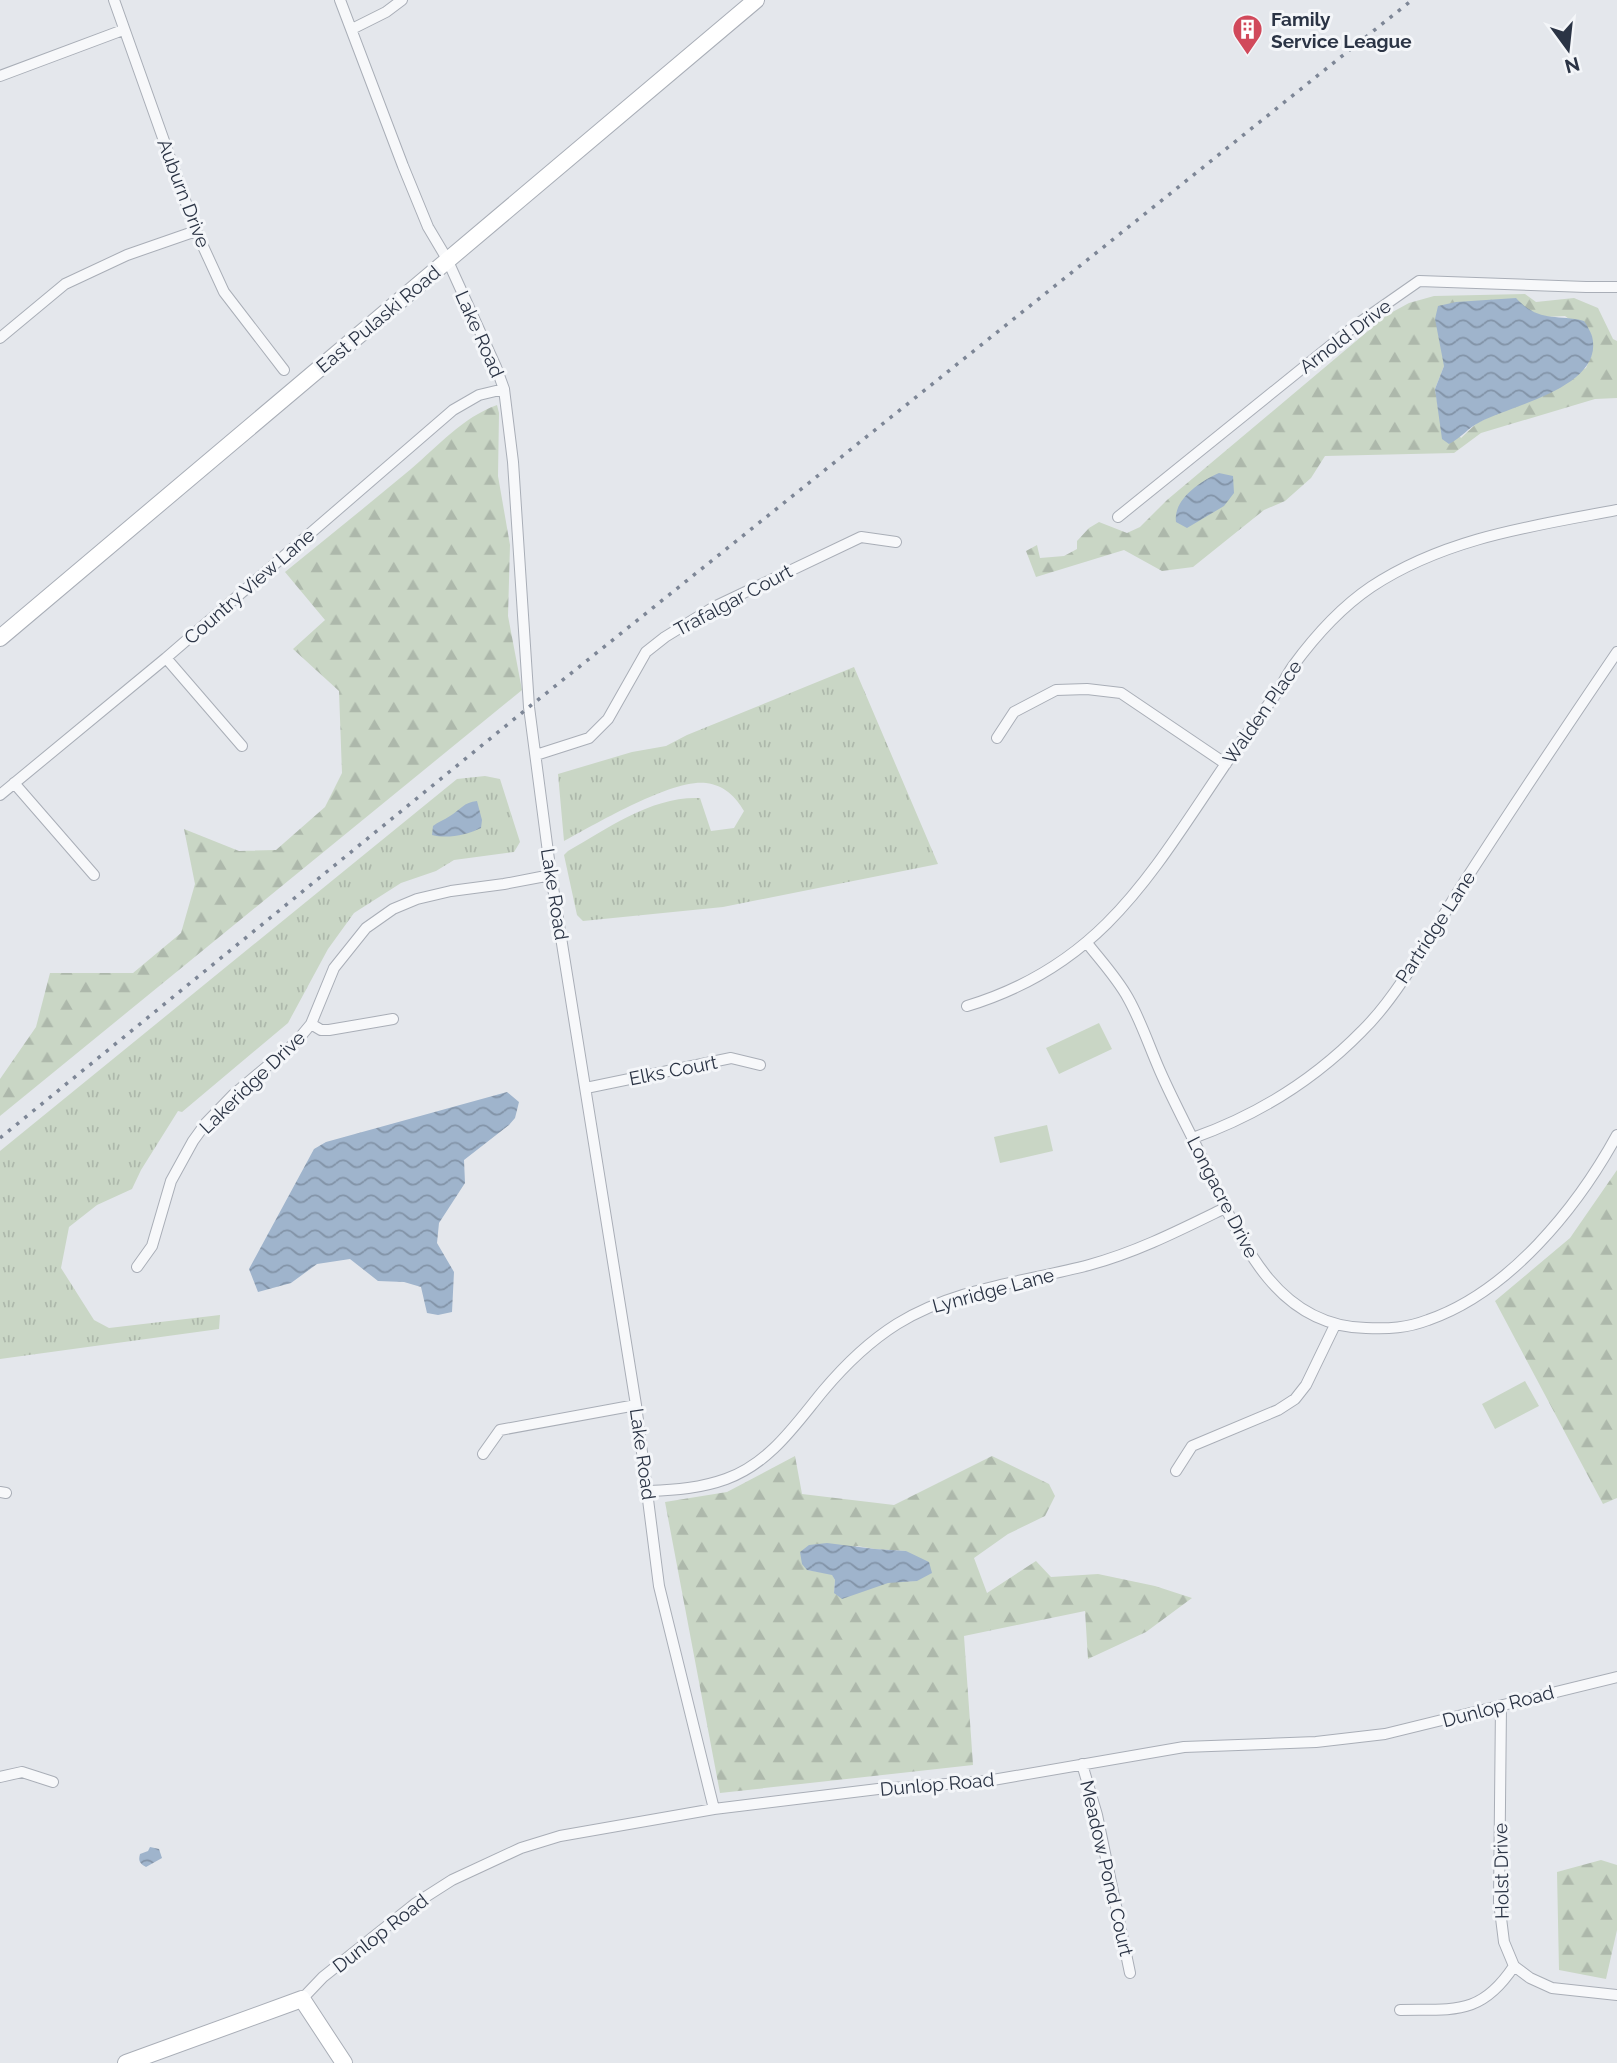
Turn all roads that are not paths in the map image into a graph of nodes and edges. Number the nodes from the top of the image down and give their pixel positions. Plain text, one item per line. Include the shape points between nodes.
1 (114, 0) edge
2 (340, 0) edge
3 (402, 0) edge
4 (756, 0) edge
5 (352, 29) junction
6 (123, 30) junction
7 (0, 76) edge
8 (196, 231) junction
9 (447, 259) junction
10 (1617, 286) edge
11 (0, 338) edge
12 (284, 370) dead end
13 (504, 388) junction
14 (1617, 510) edge
15 (1118, 517) dead end
16 (896, 542) dead end
17 (0, 638) edge
18 (1617, 652) edge
19 (166, 658) junction
20 (997, 738) dead end
21 (242, 746) dead end
22 (536, 755) junction
23 (1226, 764) junction
24 (14, 783) junction
25 (0, 795) edge
26 (551, 874) junction
27 (94, 875) dead end
28 (1087, 943) junction
29 (967, 1006) dead end
30 (393, 1019) dead end
31 (311, 1024) junction
32 (760, 1065) dead end
33 (586, 1088) junction
34 (1617, 1135) edge
35 (1193, 1138) junction
36 (1225, 1208) junction
37 (137, 1267) dead end
38 (1335, 1325) junction
39 (636, 1405) junction
40 (484, 1454) dead end
41 (1176, 1471) dead end
42 (649, 1491) junction
43 (1617, 1677) edge
44 (1501, 1705) junction
45 (1082, 1764) junction
46 (0, 1777) edge
47 (53, 1782) dead end
48 (714, 1809) junction
49 (1514, 1966) junction
50 (1130, 1973) dead end
51 (1617, 1995) edge
52 (302, 1998) junction
53 (1400, 2010) dead end
54 (126, 2063) edge
55 (344, 2063) edge

1 - 6 street, Auburn Drive
2 - 5 street, Lake Road
3 - 5 street
4 - 9 main road, East Pulaski Road
5 - 9 street, Lake Road via 428,227
6 - 7 street
6 - 8 street, Auburn Drive
8 - 11 street via 127,255 65,284
8 - 12 street, Auburn Drive via 224,292
9 - 13 street, Lake Road
9 - 17 main road, East Pulaski Road
10 - 15 street, Arnold Drive via 1419,281 1356,325
13 - 19 street, Country View Lane via 453,410
13 - 22 street, Lake Road
14 - 23 street, Walden Place via 1479,537 1420,560 1371,587 1330,621 1292,667
16 - 22 street, Trafalgar Court via 861,537 665,636 646,652 608,719 589,738
18 - 35 street, Partridge Lane via 1527,783 1399,985 1364,1030 1302,1083 1234,1124
19 - 21 street
19 - 24 street, Country View Lane
20 - 23 street via 1014,712 1056,690 1098,690 1121,693
22 - 26 street, Lake Road
23 - 28 street, Walden Place via 1145,880
24 - 25 street, Country View Lane
24 - 27 street
26 - 31 street, Lakeridge Drive via 451,891 393,909 366,928 334,968
26 - 33 street, Lake Road
28 - 29 street, Walden Place via 1034,980
28 - 35 street, Longacre Drive via 1128,998
30 - 31 street via 329,1030
31 - 37 street, Lakeridge Drive via 206,1123 172,1181 152,1246
32 - 33 street, Elks Court via 732,1058
33 - 39 street, Lake Road
34 - 38 street, Longacre Drive via 1550,1231 1481,1294 1414,1326
35 - 36 street, Longacre Drive
36 - 38 street, Longacre Drive via 1243,1243 1280,1292
36 - 42 street, Lynridge Lane via 1140,1249 962,1294 922,1309 861,1352 763,1458 729,1478 695,1488
38 - 41 street via 1295,1399 1192,1446
39 - 40 street via 500,1430
39 - 42 street, Lake Road
42 - 48 street, Lake Road via 659,1586
43 - 44 street, Dunlop Road
44 - 45 street, Dunlop Road via 1385,1734 1316,1742 1184,1747
44 - 49 street, Holst Drive via 1500,1924
45 - 48 street, Dunlop Road via 987,1781
45 - 50 street, Meadow Pond Court
46 - 47 street via 22,1772
48 - 52 street, Dunlop Road via 560,1836 452,1880 416,1903
49 - 51 street via 1552,1988
49 - 53 street via 1503,1983 1475,2004
52 - 54 main road
52 - 55 main road

